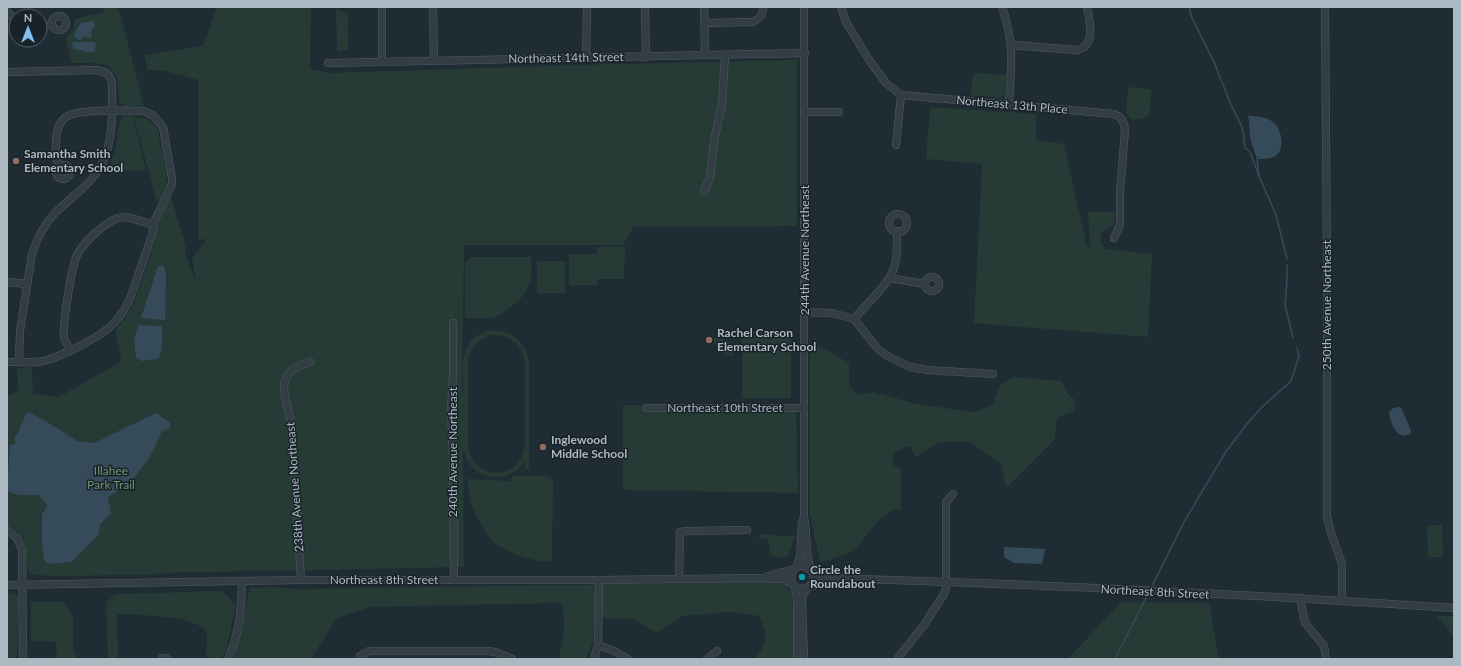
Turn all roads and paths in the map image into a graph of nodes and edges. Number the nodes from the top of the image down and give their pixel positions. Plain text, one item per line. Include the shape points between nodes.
1 (382, 7) edge
2 (433, 7) edge
3 (587, 7) edge
4 (645, 7) edge
5 (704, 7) edge
6 (763, 7) edge
7 (804, 7) edge
8 (841, 7) edge
9 (1002, 7) edge
10 (1087, 7) edge
11 (1325, 7) edge
12 (705, 23) junction
13 (48, 25) edge
14 (52, 25) dead end
15 (1011, 45) junction
16 (805, 54) junction
17 (705, 55) junction
18 (725, 55) junction
19 (646, 57) junction
20 (586, 58) junction
21 (434, 61) junction
22 (382, 62) junction
23 (328, 63) dead end
24 (7, 72) edge
25 (901, 95) junction
26 (1009, 104) junction
27 (112, 111) junction
28 (805, 112) junction
29 (839, 112) dead end
30 (896, 145) dead end
31 (59, 166) dead end
32 (704, 191) dead end
33 (153, 225) junction
34 (897, 231) dead end
35 (1114, 238) dead end
36 (890, 278) junction
37 (7, 282) edge
38 (27, 284) junction
39 (925, 284) dead end
40 (805, 312) junction
41 (854, 319) junction
42 (453, 323) dead end
43 (71, 350) junction
44 (7, 362) edge
45 (19, 362) junction
46 (310, 362) dead end
47 (993, 374) dead end
48 (647, 408) dead end
49 (804, 408) junction
50 (953, 494) dead end
51 (804, 517) junction
52 (7, 530) edge
53 (747, 530) dead end
54 (795, 568) junction
55 (812, 571) junction
56 (760, 578) junction
57 (857, 578) junction
58 (679, 579) junction
59 (300, 580) junction
60 (454, 580) junction
61 (599, 580) junction
62 (946, 581) junction
63 (242, 582) junction
64 (23, 584) junction
65 (7, 585) edge
66 (794, 586) junction
67 (809, 587) junction
68 (1300, 598) junction
69 (1342, 600) junction
70 (1454, 608) edge
71 (598, 645) junction
72 (717, 651) dead end
73 (360, 656) dead end
74 (23, 659) edge
75 (228, 659) edge
76 (512, 659) edge
77 (594, 659) edge
78 (628, 659) edge
79 (707, 659) edge
80 (798, 659) edge
81 (804, 659) edge
82 (897, 659) edge
83 (1326, 659) edge

1 - 22 street
2 - 21 street
3 - 20 street
4 - 19 street
5 - 12 street
6 - 12 street via 763,14 753,22
7 - 16 street, 244th Avenue Northeast
8 - 25 street via 846,22 869,60 886,82
9 - 15 street
10 - 15 street via 1090,35 1087,45 1083,48 1076,50
11 - 69 street, 250th Avenue Northeast via 1327,516 1342,564
12 - 17 street
13 - 14 street
15 - 26 street
16 - 18 street, Northeast 14th Street
16 - 28 street, 244th Avenue Northeast
17 - 18 street, Northeast 14th Street
17 - 19 street, Northeast 14th Street
18 - 32 street via 722,104 710,178
19 - 20 street, Northeast 14th Street
20 - 21 street, Northeast 14th Street
21 - 22 street, Northeast 14th Street
22 - 23 street, Northeast 14th Street
24 - 27 street via 106,72 112,83
25 - 26 street, Northeast 13th Place
25 - 30 street
26 - 35 street, Northeast 13th Place via 1114,114 1122,119 1125,130 1120,225
27 - 31 street via 72,113 63,120 56,134 56,156
27 - 33 street via 148,112 157,118 163,127 172,184
27 - 38 street via 110,141 102,164 87,185 57,211 41,231 32,254
28 - 29 street
28 - 40 street, 244th Avenue Northeast
33 - 43 street via 126,308 105,331
33 - 43 street via 130,218 118,218 82,246 74,264 64,325 64,338
34 - 36 street via 897,254
36 - 39 street
36 - 41 street
37 - 38 street
38 - 45 street via 19,340
40 - 41 street via 832,313
40 - 49 street, 244th Avenue Northeast
41 - 47 street via 877,348 910,367
42 - 60 street, 240th Avenue Northeast via 451,410
43 - 45 street via 43,361
44 - 45 street
46 - 59 street, 238th Avenue Northeast via 294,367 284,382 292,429
48 - 49 street, Northeast 10th Street
49 - 51 street, 244th Avenue Northeast
50 - 62 street via 946,502
51 - 54 street, 244th Avenue Northeast via 799,562
51 - 55 street, 244th Avenue Northeast via 807,552
52 - 64 street via 21,545
53 - 58 street via 680,532
54 - 55 street via 802,566
54 - 56 street, Northeast 8th Street
54 - 66 street via 790,576
55 - 57 street, Northeast 8th Street via 826,578
55 - 67 street via 814,579
56 - 58 street, Northeast 8th Street
56 - 66 street, Northeast 8th Street via 784,579
57 - 62 street, Northeast 8th Street
57 - 67 street, Northeast 8th Street
58 - 61 street, Northeast 8th Street
59 - 60 street, Northeast 8th Street
59 - 63 street, Northeast 8th Street
60 - 61 street, Northeast 8th Street
61 - 71 street
62 - 68 street, Northeast 8th Street
62 - 82 street via 944,594
63 - 64 street, Northeast 8th Street
63 - 75 street via 238,633
64 - 65 street, Northeast 8th Street
64 - 74 street
66 - 67 street via 801,590
66 - 80 street via 797,601
67 - 81 street via 802,601
68 - 69 street, Northeast 8th Street
68 - 83 street via 1305,623 1324,646
69 - 70 street, Northeast 8th Street
71 - 77 street
71 - 78 street
72 - 79 street
73 - 76 street via 368,651 488,651

